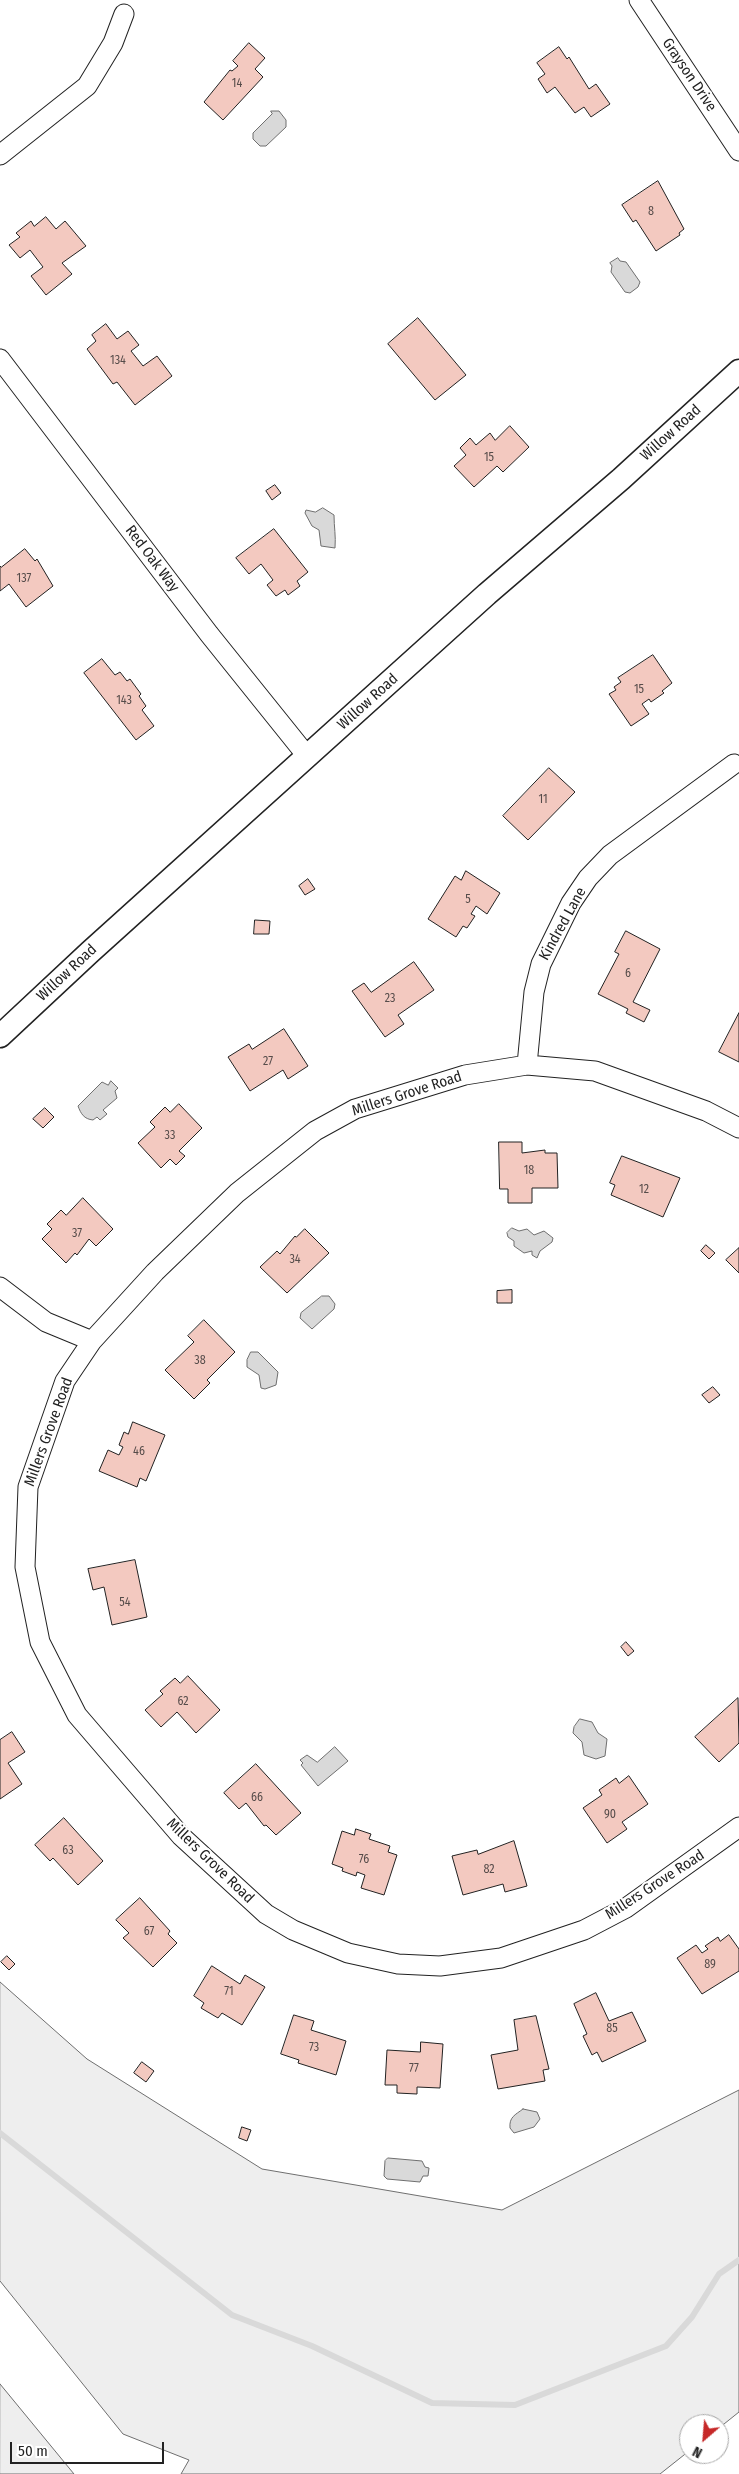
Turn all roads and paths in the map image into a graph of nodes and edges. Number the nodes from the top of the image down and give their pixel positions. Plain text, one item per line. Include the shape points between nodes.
1 (639, 0) edge
2 (124, 14) dead end
3 (739, 150) edge
4 (0, 155) edge
5 (0, 359) edge
6 (739, 371) edge
7 (307, 756) junction
8 (734, 764) dead end
9 (0, 1036) edge
10 (527, 1065) junction
11 (739, 1128) edge
12 (0, 1287) edge
13 (92, 1341) junction
14 (739, 1827) edge

1 - 3 street, Grayson Drive
2 - 4 street via 113,44 87,86
5 - 7 street, Red Oak Way via 209,634
6 - 7 street, Willow Road
7 - 9 street, Willow Road
8 - 10 street, Kindred Lane via 610,855 570,903 540,964
10 - 11 street, Millers Grove Road via 595,1071 706,1111
10 - 13 street, Millers Grove Road via 465,1074 355,1109 315,1131 237,1193 155,1272
12 - 13 street via 46,1322
13 - 14 street, Millers Grove Road via 65,1381 28,1487 25,1567 40,1642 77,1715 181,1836 266,1914 293,1930 348,1953 398,1964 440,1966 500,1958 584,1930 626,1908

